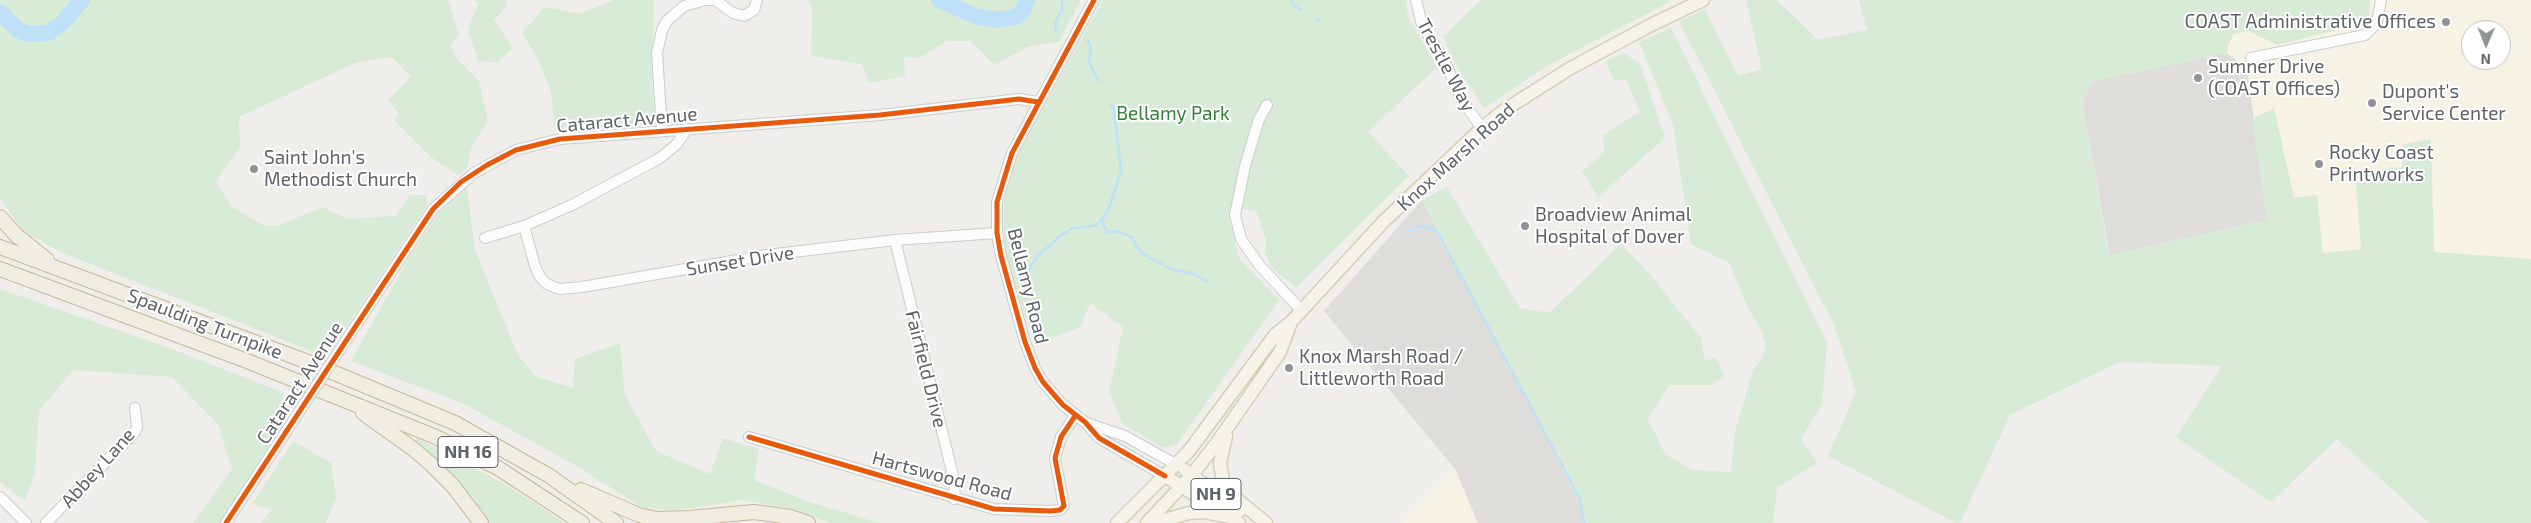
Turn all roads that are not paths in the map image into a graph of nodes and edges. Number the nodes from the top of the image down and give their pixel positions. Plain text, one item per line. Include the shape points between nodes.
1 (715, 0) edge
2 (757, 0) edge
3 (1094, 0) edge
4 (1416, 0) edge
5 (1703, 0) edge
6 (2381, 0) edge
7 (2251, 58) dead end
8 (1038, 102) junction
9 (1267, 105) dead end
10 (1482, 128) junction
11 (686, 129) junction
12 (662, 131) junction
13 (0, 217) edge
14 (524, 226) junction
15 (997, 232) junction
16 (485, 238) dead end
17 (895, 240) junction
18 (0, 247) edge
19 (57, 268) junction
20 (0, 269) edge
21 (1301, 310) junction
22 (1291, 322) junction
23 (344, 400) junction
24 (135, 408) dead end
25 (1075, 416) junction
26 (1232, 421) junction
27 (1085, 422) junction
28 (749, 437) dead end
29 (1177, 465) junction
30 (548, 475) junction
31 (1192, 475) junction
32 (1165, 476) junction
33 (1182, 486) junction
34 (0, 497) edge
35 (954, 499) junction
36 (1235, 520) edge
37 (26, 523) edge
38 (46, 523) edge
39 (226, 523) edge
40 (481, 523) edge
41 (582, 523) edge
42 (616, 523) edge
43 (808, 523) edge
44 (1117, 523) edge
45 (1147, 523) edge
46 (1154, 523) edge
47 (1255, 523) edge
48 (1266, 523) edge

1 - 2 street via 733,13 744,16 754,10
1 - 12 street via 684,6 662,30 657,53
3 - 8 street, Bellamy Road
4 - 10 street, Trestle Way via 1422,25 1445,62 1463,102
5 - 10 main road, Knox Marsh Road via 1569,69
6 - 7 street via 2377,23 2365,35
8 - 11 street, Cataract Avenue via 1019,99 880,115
8 - 15 street, Bellamy Road via 1012,153 1000,188
9 - 21 street via 1259,119 1245,166 1235,215 1241,239 1260,266
10 - 21 main road, Knox Marsh Road via 1383,222
11 - 12 street, Cataract Avenue
11 - 14 street via 677,144 660,158 572,205
12 - 39 street, Cataract Avenue, bridge via 560,139 516,150 474,172 432,209
13 - 19 highway via 16,235
14 - 16 street
14 - 17 street, Sunset Drive via 540,277 559,289 767,255
15 - 17 street, Sunset Drive
15 - 25 street, Bellamy Road via 1030,357 1052,394
17 - 35 street, Fairfield Drive via 955,484
18 - 19 highway, Spaulding Turnpike / NH 16
19 - 30 highway, Spaulding Turnpike / NH 16 via 385,393 455,423
20 - 23 highway, Spaulding Turnpike / NH 16
21 - 22 main road, Knox Marsh Road
22 - 26 main road, Knox Marsh Road via 1280,352
22 - 29 main road, Knox Marsh Road via 1275,335
23 - 40 highway via 412,448 453,486
23 - 41 highway, Spaulding Turnpike / NH 16 via 498,468
24 - 38 street, Abbey Lane via 138,427 135,432
25 - 27 street, Bellamy Road
25 - 35 street, Hartswood Road via 1061,437 1055,458 1064,506 1060,510 1008,511
26 - 31 main road, Knox Marsh Road
26 - 48 main road via 1220,454 1223,481 1234,496
27 - 29 street, Bellamy Road via 1125,436
27 - 32 street, Bellamy Road via 1100,438
28 - 35 street, Hartswood Road
29 - 31 main road, NH 9
29 - 32 main road, Knox Marsh Road / NH 9
30 - 42 highway, Spaulding Turnpike / NH 16
30 - 43 highway via 648,517 690,518 754,512
31 - 33 main road, Knox Marsh Road
31 - 47 main road, NH 9
32 - 33 main road, NH 9
32 - 44 main road, Knox Marsh Road / NH 9
33 - 36 main road, NH 9
33 - 45 main road, Knox Marsh Road
34 - 37 street
36 - 46 main road, NH 9 via 1204,512 1174,516

